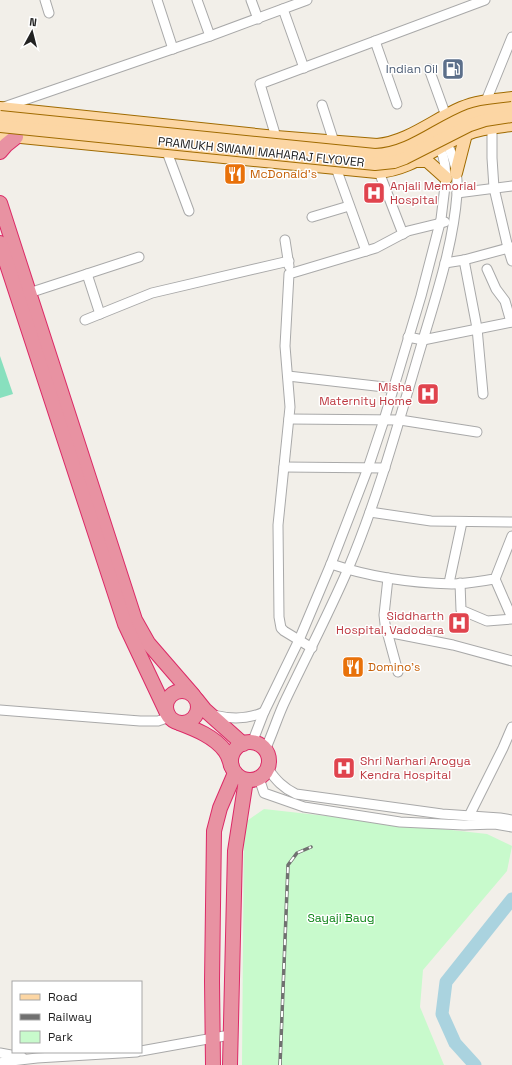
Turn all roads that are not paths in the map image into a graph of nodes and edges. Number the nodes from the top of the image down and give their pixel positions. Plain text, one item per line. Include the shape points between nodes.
1 (45, 0) edge
2 (157, 0) edge
3 (197, 0) edge
4 (251, 0) edge
5 (307, 0) edge
6 (485, 0) edge
7 (283, 9) junction
8 (49, 13) dead end
9 (258, 18) junction
10 (210, 36) junction
11 (512, 37) edge
12 (375, 41) junction
13 (173, 49) junction
14 (304, 68) junction
15 (429, 68) dead end
16 (512, 98) edge
17 (486, 101) junction
18 (397, 104) dead end
19 (322, 105) dead end
20 (512, 108) edge
21 (1, 111) edge
22 (512, 116) edge
23 (436, 121) junction
24 (512, 125) edge
25 (0, 126) edge
26 (492, 128) junction
27 (466, 134) junction
28 (0, 135) edge
29 (16, 137) junction
30 (276, 137) junction
31 (334, 142) junction
32 (444, 146) junction
33 (0, 152) edge
34 (167, 152) junction
35 (416, 161) junction
36 (336, 168) junction
37 (379, 172) junction
38 (451, 175) junction
39 (512, 186) edge
40 (494, 188) junction
41 (457, 193) junction
42 (0, 203) edge
43 (349, 206) junction
44 (189, 211) dead end
45 (312, 217) dead end
46 (454, 220) junction
47 (440, 224) junction
48 (403, 234) junction
49 (285, 240) dead end
50 (0, 243) edge
51 (510, 247) edge
52 (366, 251) junction
53 (139, 257) dead end
54 (464, 260) junction
55 (289, 261) junction
56 (512, 261) edge
57 (445, 264) junction
58 (487, 269) dead end
59 (87, 274) junction
60 (289, 274) junction
61 (29, 293) junction
62 (100, 314) junction
63 (86, 320) dead end
64 (512, 322) edge
65 (476, 328) junction
66 (408, 337) junction
67 (423, 340) junction
68 (288, 376) junction
69 (393, 388) junction
70 (483, 394) dead end
71 (289, 420) junction
72 (384, 420) junction
73 (400, 420) junction
74 (477, 432) dead end
75 (284, 467) junction
76 (368, 468) junction
77 (384, 468) junction
78 (370, 512) junction
79 (462, 522) junction
80 (512, 522) edge
81 (512, 536) edge
82 (332, 564) junction
83 (347, 570) junction
84 (388, 578) junction
85 (495, 579) junction
86 (460, 583) junction
87 (449, 584) junction
88 (512, 619) edge
89 (387, 632) junction
90 (299, 640) junction
91 (312, 648) junction
92 (512, 661) edge
93 (398, 672) dead end
94 (195, 697) junction
95 (0, 710) edge
96 (264, 712) junction
97 (212, 715) junction
98 (172, 718) junction
99 (512, 727) edge
100 (248, 743) junction
101 (265, 750) junction
102 (508, 750) edge
103 (248, 774) junction
104 (468, 816) junction
105 (512, 820) edge
106 (512, 828) edge
107 (230, 1035) junction
108 (213, 1038) junction
109 (142, 1051) edge
110 (0, 1053) edge
111 (122, 1053) edge
112 (29, 1059) junction
113 (0, 1063) edge
114 (213, 1065) edge
115 (230, 1065) edge

1 - 8 street
2 - 13 street
3 - 10 street
4 - 9 street
5 - 7 street
6 - 12 street
7 - 9 street
7 - 14 street
9 - 10 street
10 - 13 street
11 - 17 street
12 - 14 street
12 - 18 street
13 - 21 street
14 - 30 street via 260,84
15 - 23 street
16 - 17 main road
17 - 23 main road via 461,108
19 - 31 street
20 - 21 main road, PRAMUKH SWAMI MAHARAJ FLYOVER, bridge via 471,114 401,150 375,155
21 - 30 main road
22 - 25 main road, PRAMUKH SWAMI MAHARAJ FLYOVER, bridge via 476,122 405,158 375,164
23 - 31 main road via 388,144
23 - 32 street
24 - 26 main road
26 - 27 main road
26 - 40 street
27 - 32 main road
27 - 38 main road
28 - 29 main road
29 - 33 highway
29 - 34 main road
30 - 31 main road
32 - 35 main road
32 - 38 street via 456,162
34 - 36 main road
34 - 44 street
35 - 37 main road via 389,172
35 - 38 main road via 426,161
36 - 37 main road
36 - 43 street
37 - 48 street
38 - 41 street
38 - 47 street
39 - 40 street
40 - 41 street
40 - 51 street
41 - 46 street
42 - 61 highway
43 - 45 street
43 - 52 street
46 - 47 street
46 - 57 street
47 - 48 street
47 - 66 street
48 - 52 street
49 - 55 street
50 - 98 highway via 125,624
51 - 54 street
51 - 56 street
52 - 60 street
53 - 59 street
54 - 57 street
54 - 65 street
55 - 60 street
55 - 62 street via 152,293
57 - 67 street
58 - 64 street via 505,301
59 - 61 street
59 - 62 street
60 - 68 street via 285,346
61 - 94 highway via 135,620 148,643
62 - 63 street
64 - 65 street
65 - 67 street
65 - 70 street
66 - 67 street
66 - 69 street
67 - 73 street
68 - 69 street
68 - 71 street
69 - 72 street
71 - 72 street
71 - 75 street
72 - 73 street
72 - 76 street
73 - 74 street
73 - 77 street
75 - 76 street
75 - 90 street via 278,525 280,624 284,631
76 - 77 street
76 - 82 street
77 - 78 street
78 - 79 street via 431,521
78 - 83 street
79 - 80 street
79 - 87 street
81 - 85 street
82 - 83 street
82 - 90 street
83 - 84 street
83 - 91 street
84 - 87 street
84 - 89 street via 384,615
85 - 86 street
85 - 88 street
86 - 87 street
86 - 88 street via 460,610 487,621
89 - 92 street
89 - 93 street
90 - 91 street
90 - 96 street
91 - 101 street via 285,700
94 - 97 highway
94 - 98 highway via 198,705 196,715 189,722
94 - 98 highway via 183,691 172,694 166,703
95 - 98 street via 158,721
96 - 97 street via 237,718
96 - 100 street
97 - 100 highway
98 - 103 highway via 218,743
99 - 102 street
100 - 101 highway via 261,746
100 - 103 highway via 238,747 232,756
101 - 103 highway via 269,762
102 - 104 street
103 - 104 street via 296,794
103 - 106 street via 264,793 304,807 400,822 494,824
103 - 107 highway via 235,851
103 - 108 highway via 220,808 214,831
104 - 105 street
107 - 108 street
107 - 115 highway
108 - 109 street
108 - 114 highway
110 - 112 street
111 - 112 street
112 - 113 street

